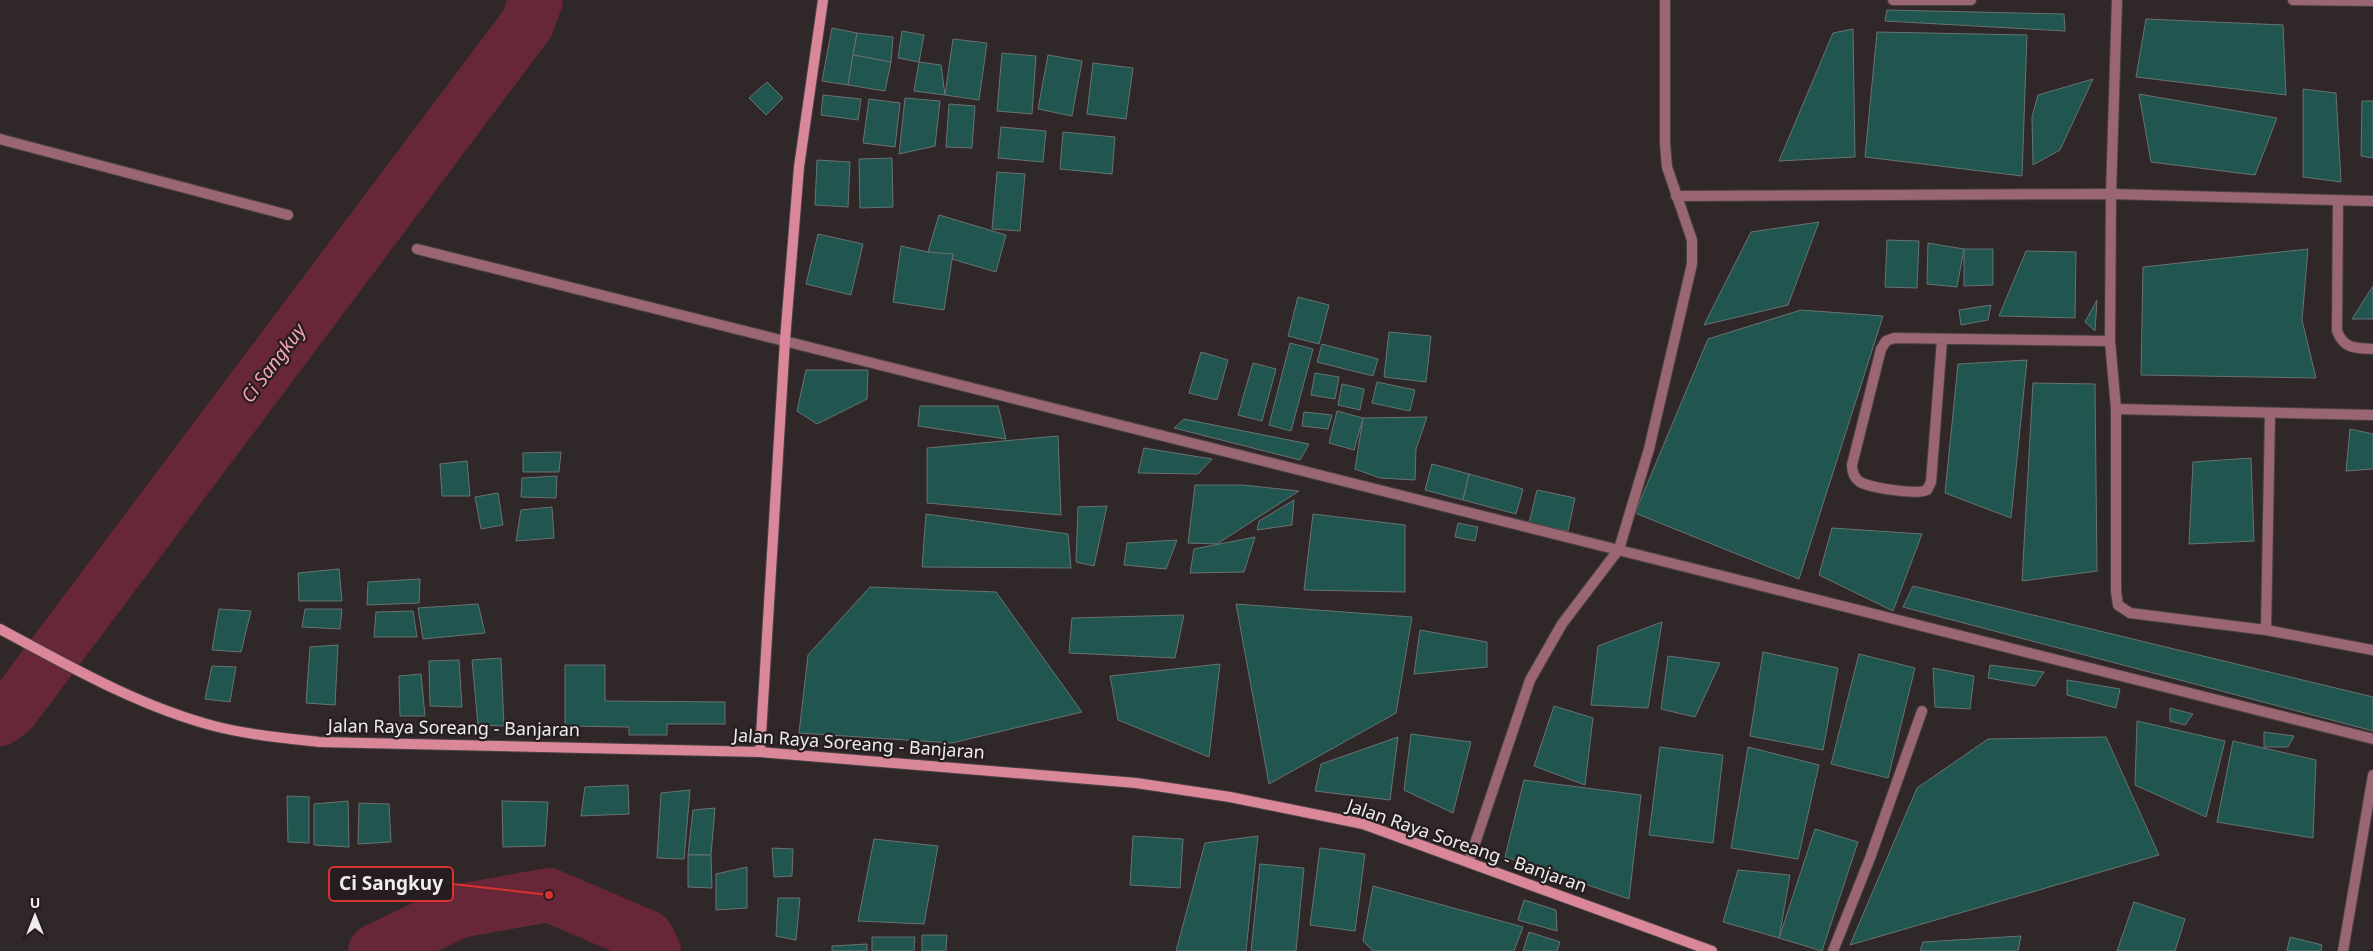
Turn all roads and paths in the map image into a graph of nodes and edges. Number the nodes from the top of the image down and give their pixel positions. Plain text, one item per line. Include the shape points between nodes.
1 (823, 0) edge
2 (1666, 0) edge
3 (1893, 0) edge
4 (1971, 0) edge
5 (2117, 0) edge
6 (2293, 0) edge
7 (2373, 1) edge
8 (0, 139) edge
9 (2111, 194) junction
10 (1676, 196) junction
11 (2338, 200) junction
12 (2373, 201) edge
13 (288, 215) dead end
14 (417, 249) dead end
15 (785, 340) junction
16 (1942, 340) junction
17 (2110, 341) junction
18 (2373, 349) edge
19 (2116, 409) junction
20 (2270, 413) junction
21 (2373, 415) edge
22 (1619, 549) junction
23 (0, 630) edge
24 (2266, 630) junction
25 (2373, 650) edge
26 (1922, 711) dead end
27 (2373, 738) edge
28 (760, 752) junction
29 (2373, 775) edge
30 (1469, 861) junction
31 (1712, 951) edge
32 (1834, 951) edge
33 (2343, 951) edge

1 - 15 main road via 799,167
2 - 10 street via 1665,143 1667,167
3 - 4 street
5 - 9 street
6 - 7 street
8 - 13 street
9 - 10 street
9 - 11 street
9 - 17 street
10 - 22 street via 1692,240 1692,264 1648,448
11 - 12 street
11 - 18 street via 2337,331 2341,341 2350,348
14 - 15 street
15 - 22 street
15 - 28 main road
16 - 16 street via 1928,490 1914,494 1861,482 1853,473 1852,465 1881,349 1886,341 1894,338
16 - 17 street
17 - 19 street
19 - 20 street
19 - 24 street via 2118,605 2130,613
20 - 21 street
20 - 24 street
22 - 27 street
22 - 30 street via 1562,624 1530,680
23 - 28 main road, Jalan Raya Soreang - Banjaran via 117,691 213,726 268,737 319,742
24 - 25 street
26 - 32 street
28 - 30 main road, Jalan Raya Soreang - Banjaran via 1136,783 1230,797 1363,824
29 - 33 street
30 - 31 main road, Jalan Raya Soreang - Banjaran

